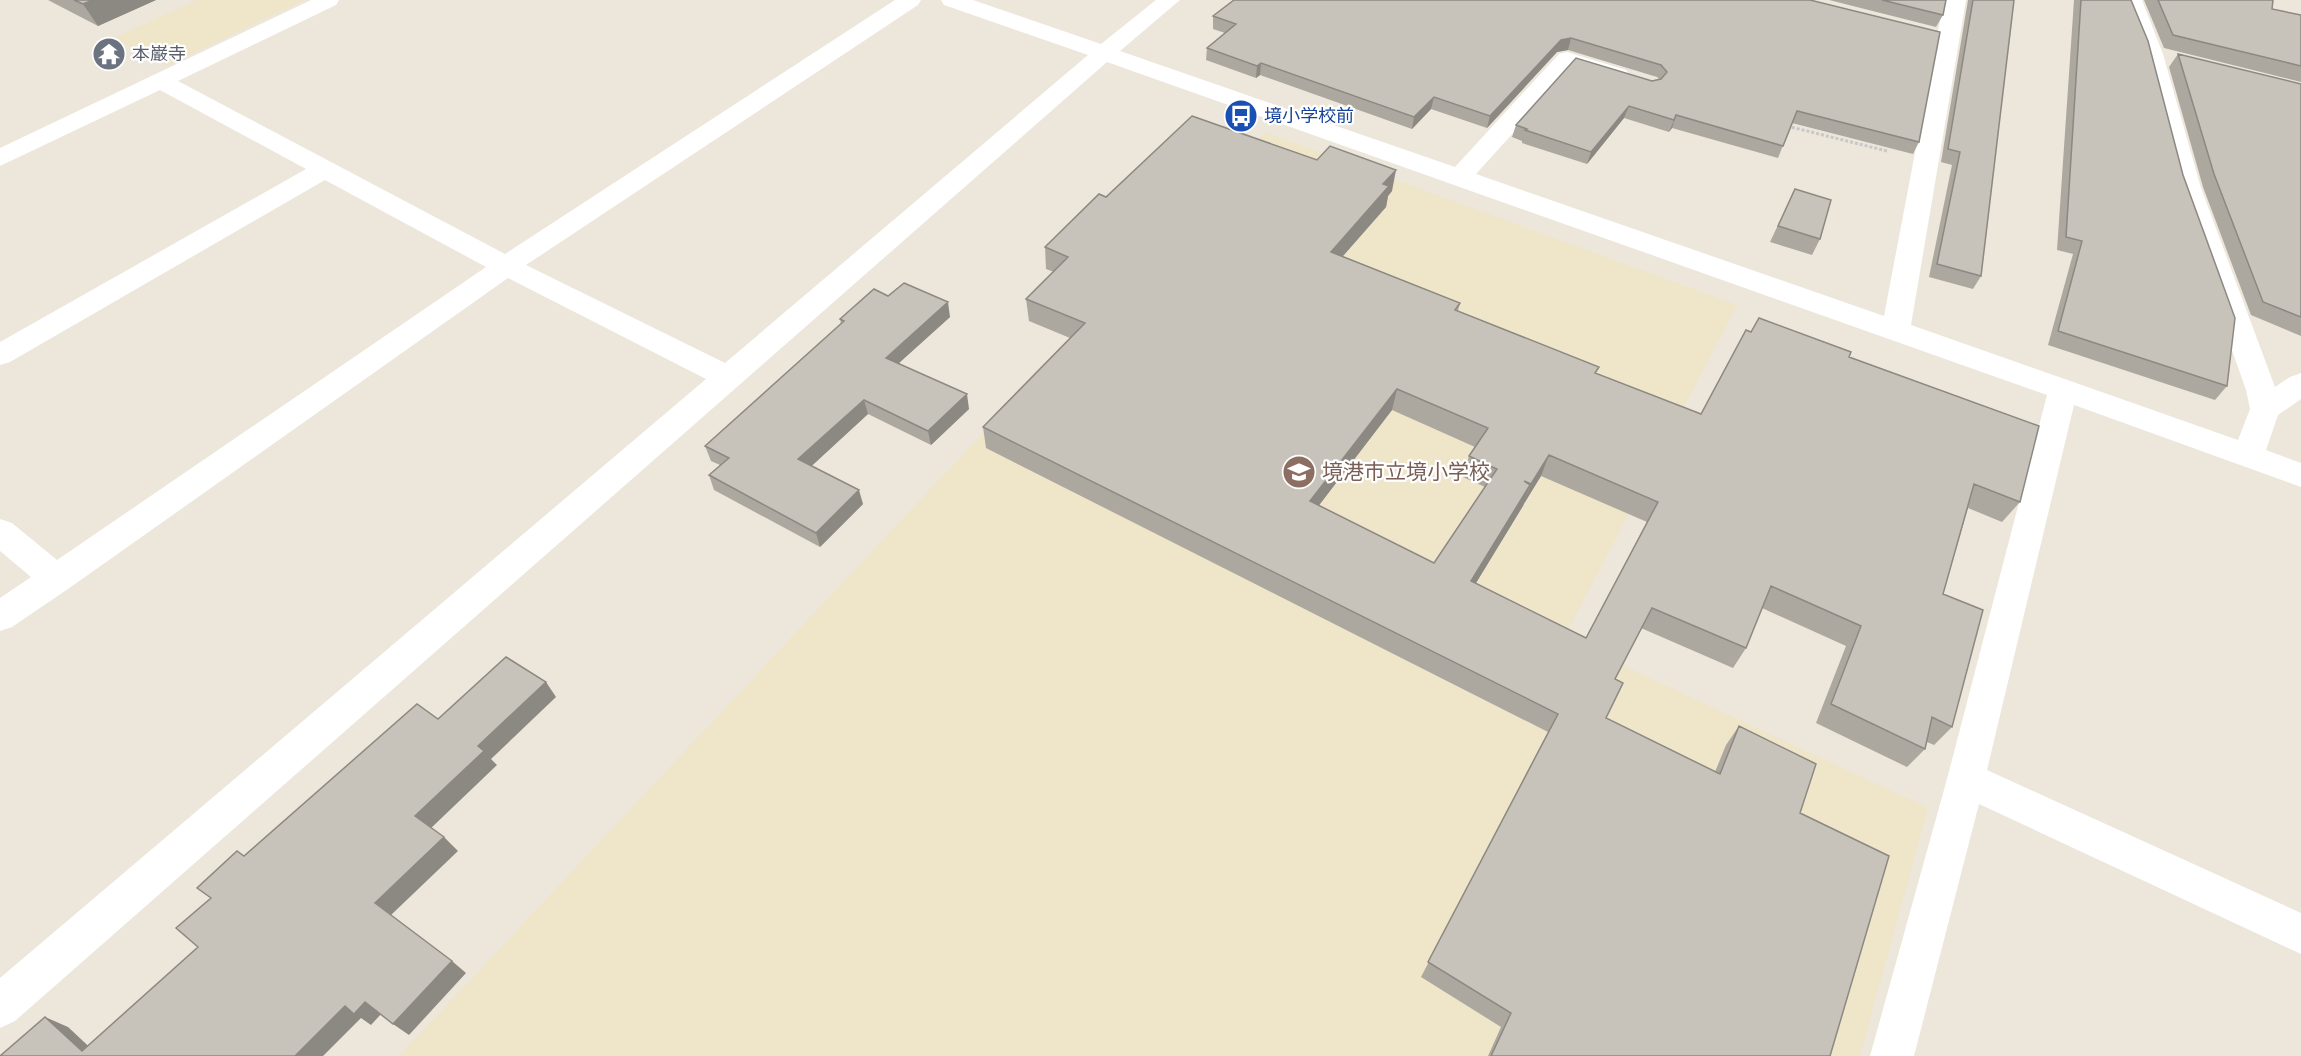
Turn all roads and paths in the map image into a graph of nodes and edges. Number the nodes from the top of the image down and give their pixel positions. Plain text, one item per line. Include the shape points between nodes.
1 (328, 0) edge
2 (910, 0) edge
3 (952, 0) edge
4 (1169, 0) edge
5 (1955, 0) edge
6 (2131, 0) edge
7 (1104, 52) junction
8 (1638, 81) edge
9 (162, 82) junction
10 (1787, 126) edge
11 (0, 158) edge
12 (1926, 161) junction
13 (325, 169) junction
14 (1460, 177) junction
15 (506, 266) junction
16 (1896, 330) junction
17 (0, 354) edge
18 (730, 378) junction
19 (2301, 384) edge
20 (2063, 390) junction
21 (2265, 409) junction
22 (2248, 457) junction
23 (2301, 475) edge
24 (0, 532) edge
25 (56, 579) junction
26 (0, 617) edge
27 (1966, 779) junction
28 (2301, 934) edge
29 (0, 1006) edge
30 (1892, 1056) edge

1 - 9 street
2 - 15 street
3 - 7 street
4 - 7 street
5 - 12 street via 1937,37
6 - 21 street via 2164,57 2188,188
7 - 14 street
7 - 18 street
8 - 14 street via 1567,59
9 - 11 street
9 - 13 street
10 - 12 path
12 - 16 street
13 - 15 street
13 - 17 street
14 - 16 street
15 - 18 street
15 - 25 street
16 - 20 street
18 - 29 street
19 - 21 street
20 - 22 street
20 - 27 street
21 - 22 street
22 - 23 street
24 - 25 street
25 - 26 street
27 - 28 street
27 - 30 street

